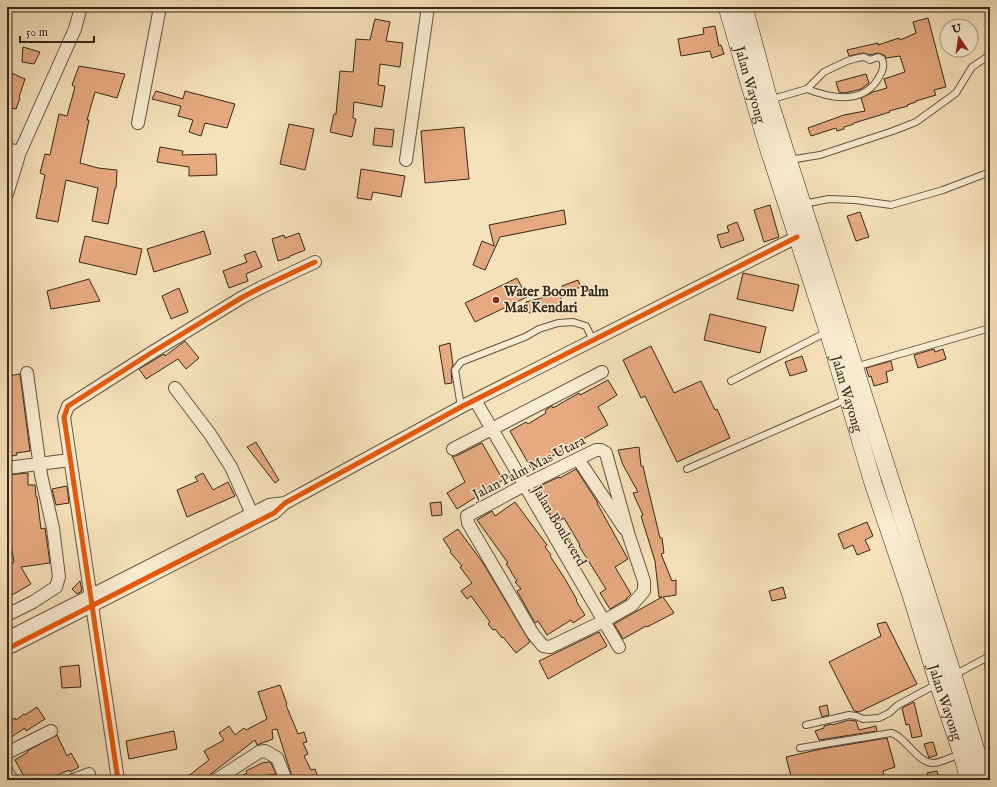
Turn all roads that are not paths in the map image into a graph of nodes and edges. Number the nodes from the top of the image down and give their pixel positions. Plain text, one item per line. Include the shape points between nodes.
1 (81, 7) edge
2 (160, 7) edge
3 (428, 7) edge
4 (727, 7) edge
5 (744, 7) edge
6 (990, 55) edge
7 (807, 89) junction
8 (769, 100) junction
9 (138, 123) dead end
10 (7, 149) edge
11 (20, 152) junction
12 (406, 160) dead end
13 (788, 160) junction
14 (990, 172) edge
15 (7, 194) edge
16 (803, 204) junction
17 (797, 237) junction
18 (315, 262) dead end
19 (990, 328) edge
20 (828, 331) junction
21 (593, 340) junction
22 (854, 367) junction
23 (602, 372) dead end
24 (27, 373) dead end
25 (731, 381) dead end
26 (175, 388) dead end
27 (848, 398) junction
28 (468, 404) junction
29 (489, 430) junction
30 (453, 449) dead end
31 (578, 459) junction
32 (70, 460) junction
33 (40, 464) junction
34 (7, 468) edge
35 (687, 469) dead end
36 (522, 487) junction
37 (285, 503) junction
38 (252, 514) junction
39 (629, 536) junction
40 (90, 601) junction
41 (7, 615) edge
42 (602, 622) junction
43 (7, 638) edge
44 (619, 647) dead end
45 (7, 649) edge
46 (988, 657) edge
47 (990, 674) edge
48 (953, 676) junction
49 (938, 683) junction
50 (806, 725) dead end
51 (51, 731) dead end
52 (800, 748) dead end
53 (7, 753) edge
54 (962, 754) junction
55 (7, 772) edge
56 (89, 774) dead end
57 (12, 780) edge
58 (73, 780) edge
59 (118, 780) edge
60 (216, 780) edge
61 (286, 780) edge
62 (969, 780) edge
63 (985, 780) edge

1 - 11 street via 75,29
2 - 9 street
3 - 12 street
4 - 17 main road, Jalan Wayong
5 - 8 main road, Jalan Wayong
6 - 13 lane via 972,67 956,93 916,122 820,155
7 - 7 lane via 823,95 856,96 874,85 884,65 882,59 878,57 870,60 864,57 847,61 824,72
7 - 8 lane
8 - 13 main road, Jalan Wayong
10 - 11 street
11 - 15 street
13 - 16 main road, Jalan Wayong
14 - 16 lane via 943,190 891,205 829,199
16 - 22 main road, Jalan Wayong
17 - 20 main road, Jalan Wayong
17 - 21 street
18 - 32 street via 241,298 68,406 64,422
19 - 22 lane
20 - 25 lane
20 - 27 main road, Jalan Wayong
21 - 28 street
21 - 28 lane via 586,326 573,322 558,323 461,362 455,370
22 - 48 main road, Jalan Wayong
23 - 29 street
24 - 33 street
26 - 38 street via 231,467
27 - 35 lane
27 - 49 main road, Jalan Wayong
28 - 29 street, Jalan Bouleverd
28 - 37 street
29 - 30 street
29 - 36 street, Jalan Bouleverd
31 - 36 street, Jalan Palm Mas Utara
31 - 39 street
31 - 39 street, Jalan Palm Mas Utara via 596,450 606,453
32 - 33 street
32 - 40 street
33 - 34 street
33 - 41 street via 53,528 58,582 56,587 33,602
36 - 42 street, Jalan Bouleverd
36 - 42 street, Jalan Palm Mas Utara via 469,514 467,520 533,634 542,646 550,647
37 - 38 street via 269,505
37 - 40 street via 274,513
38 - 40 street
39 - 42 street, Jalan Palm Mas Utara via 644,581 644,591 632,605
40 - 43 street
40 - 45 street
40 - 59 street
42 - 44 street, Jalan Bouleverd
46 - 47 lane
46 - 48 lane
48 - 63 main road, Jalan Wayong
49 - 50 lane via 879,718 863,719 849,715
49 - 54 main road, Jalan Wayong
51 - 53 street
52 - 54 lane via 891,733 897,734 914,752 931,763
54 - 62 main road, Jalan Wayong
55 - 57 street
56 - 58 street
60 - 61 street via 259,752 265,751 277,758

